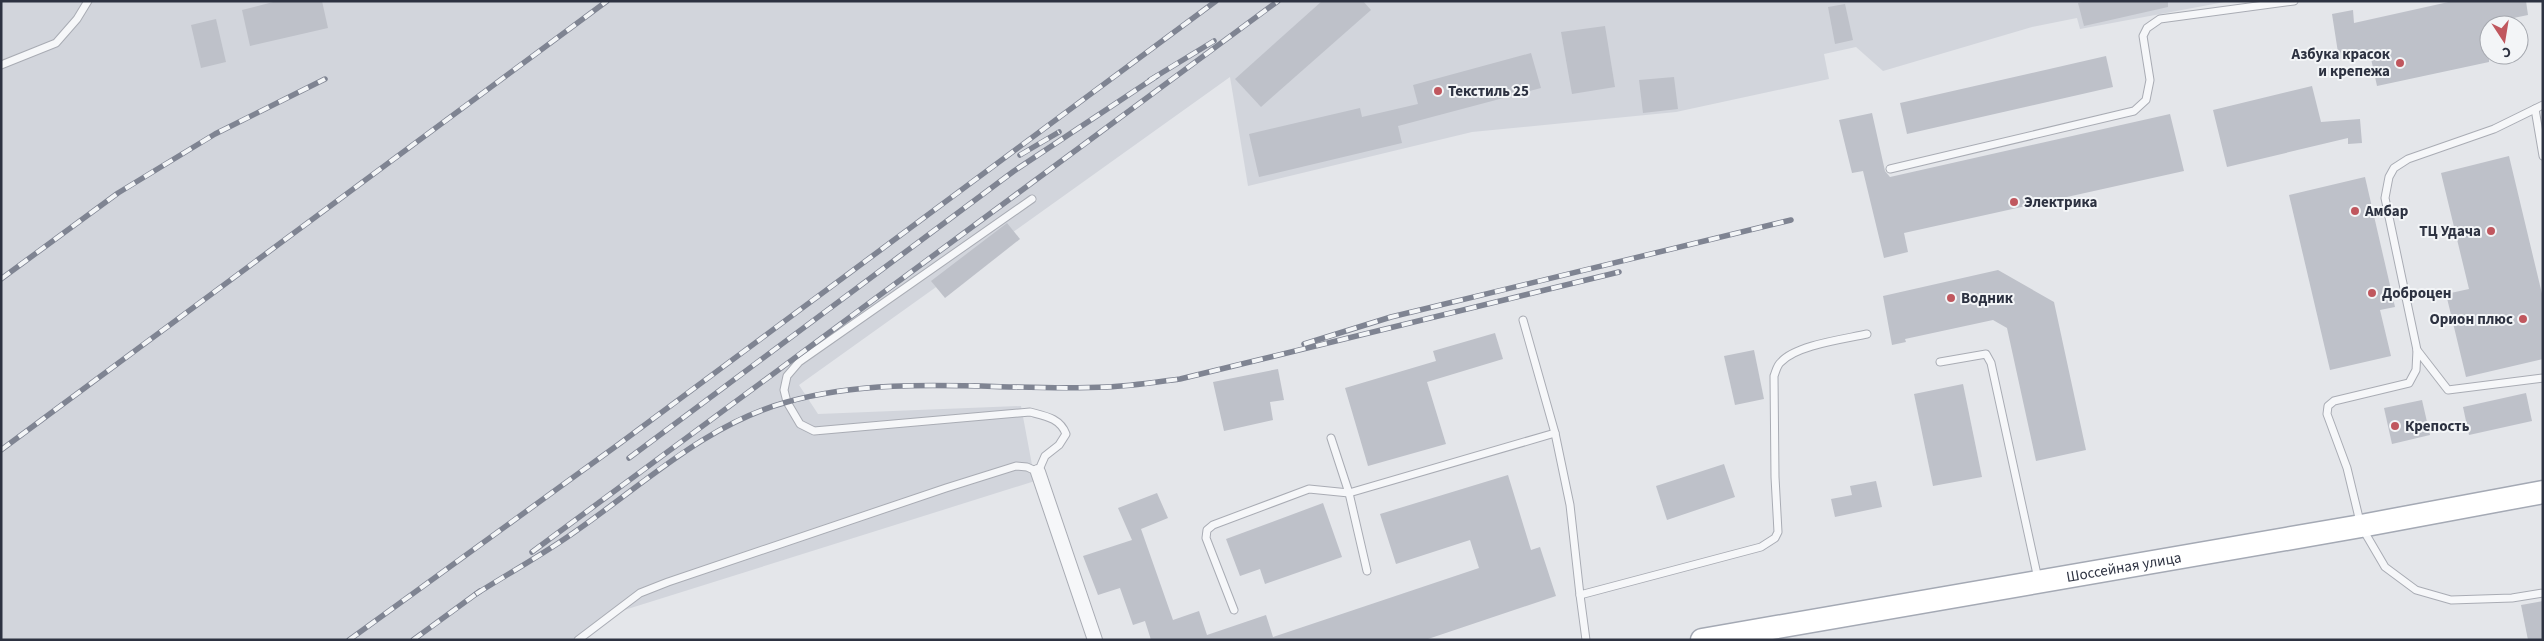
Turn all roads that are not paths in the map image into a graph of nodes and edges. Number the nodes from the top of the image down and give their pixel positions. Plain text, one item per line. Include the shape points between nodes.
1 (88, 1) edge
2 (2294, 1) edge
3 (1, 65) edge
4 (2543, 105) edge
5 (2534, 108) junction
6 (2543, 156) edge
7 (1890, 169) dead end
8 (1032, 199) dead end
9 (1524, 320) dead end
10 (1867, 334) dead end
11 (2417, 350) junction
12 (1940, 362) dead end
13 (2543, 378) edge
14 (1555, 433) junction
15 (1331, 438) dead end
16 (1038, 472) junction
17 (2543, 492) edge
18 (1348, 493) junction
19 (2361, 526) junction
20 (1367, 571) dead end
21 (2038, 581) junction
22 (2543, 593) edge
23 (1580, 595) junction
24 (1234, 610) dead end
25 (578, 640) edge
26 (1095, 640) edge
27 (1586, 640) edge
28 (1702, 640) edge

1 - 3 lane via 56,43
2 - 7 lane via 2160,19 2142,36 2150,80 2146,100 2134,111
4 - 5 lane
5 - 6 lane
5 - 11 lane via 2494,129 2408,159 2394,168 2389,177 2385,198
8 - 16 lane via 799,362 787,376 784,390 792,413 800,424 814,431 1030,412 1052,418 1063,425 1066,434 1059,445 1045,456
9 - 14 lane
10 - 23 lane via 1801,350 1779,363 1774,376 1776,538 1761,547
11 - 13 lane via 2448,390
11 - 19 lane via 2416,370 2409,383 2328,406
12 - 21 lane via 1986,354 1991,363
14 - 18 lane
14 - 23 lane via 1570,506
15 - 18 lane
16 - 25 lane via 1016,466 668,582 640,593
16 - 26 street
17 - 19 main road, Шоссейная улица
18 - 20 lane
18 - 24 lane via 1309,489 1207,530 1206,538
19 - 21 main road, Шоссейная улица
19 - 22 lane via 2385,568 2416,590 2451,600 2512,598
21 - 28 main road, Шоссейная улица
23 - 27 lane

